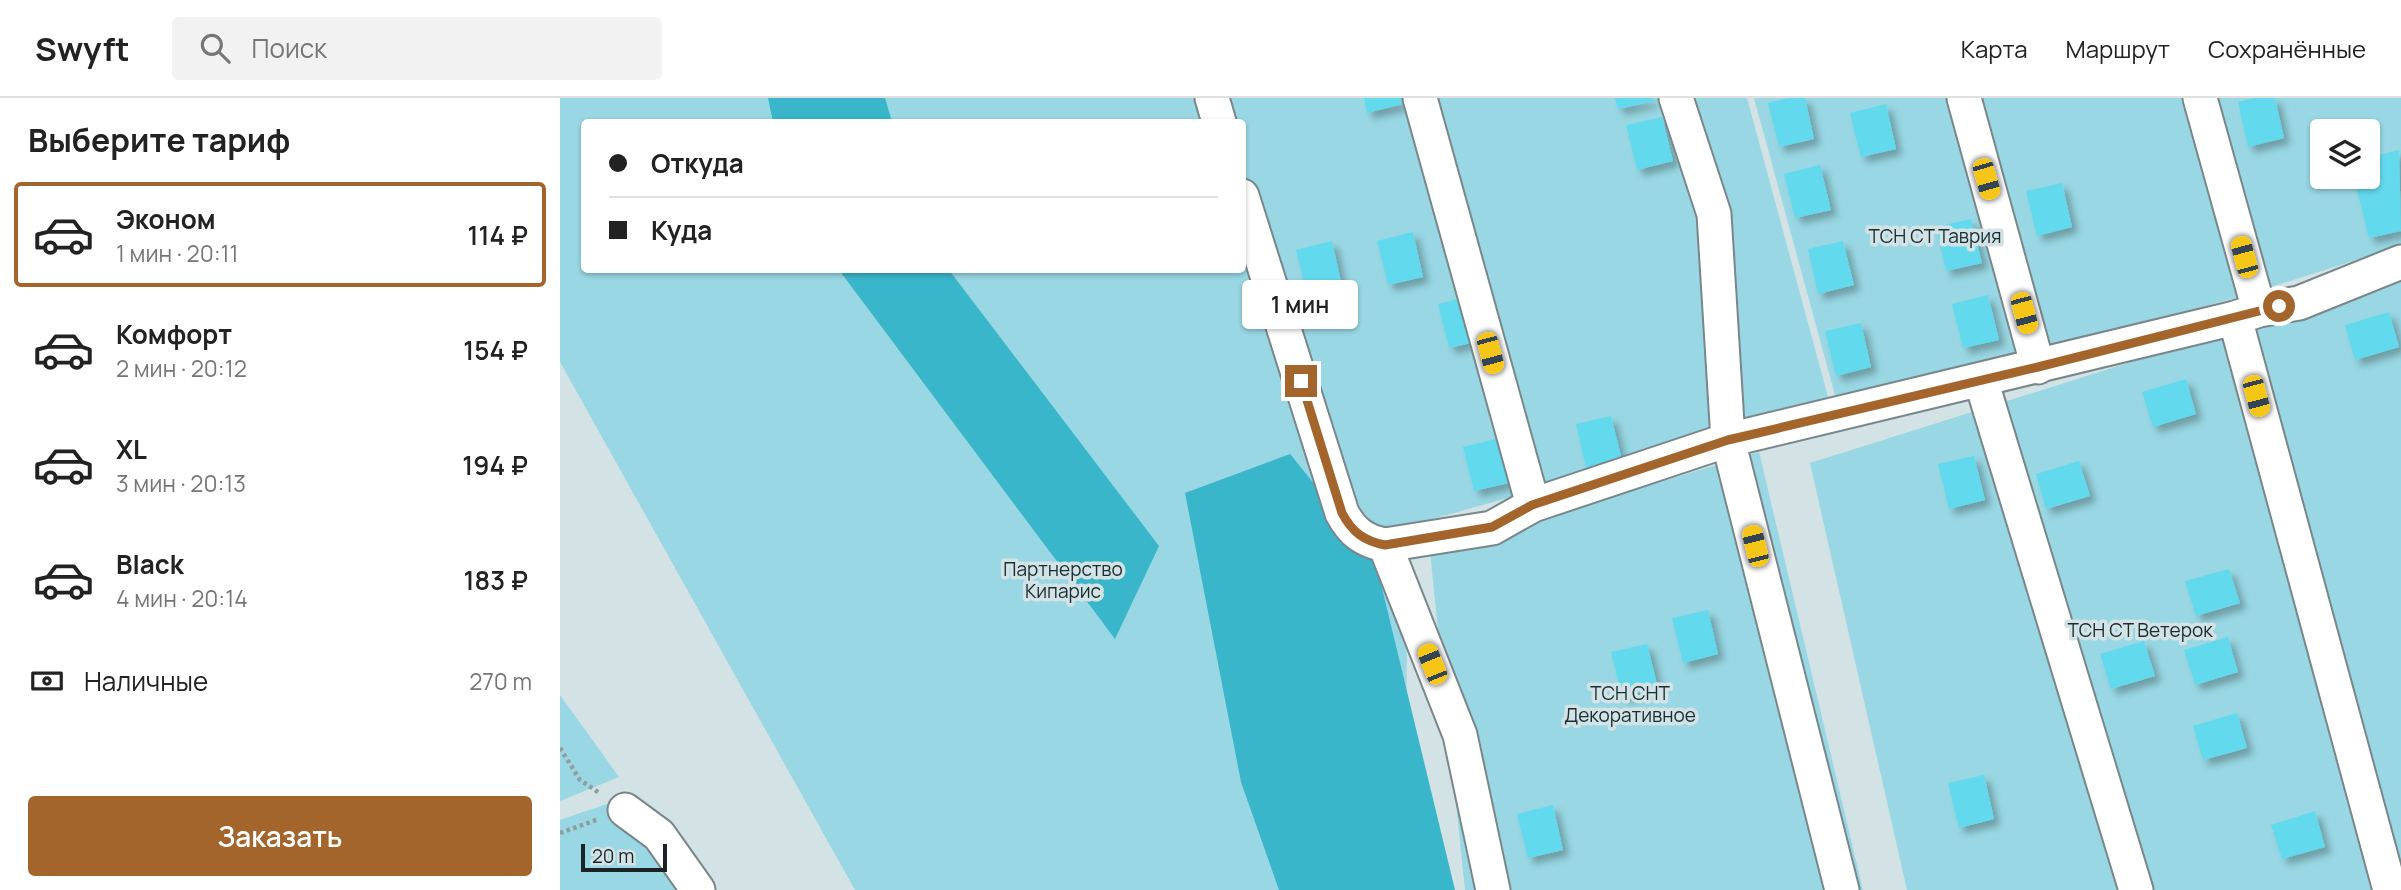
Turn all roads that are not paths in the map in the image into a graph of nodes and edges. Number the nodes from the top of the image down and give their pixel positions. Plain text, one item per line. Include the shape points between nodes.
1 (1212, 98) edge
2 (1420, 98) edge
3 (1676, 98) edge
4 (1964, 98) edge
5 (2200, 98) edge
6 (1218, 119) edge
7 (1246, 209) edge
8 (2401, 262) edge
9 (2247, 314) junction
10 (2038, 367) junction
11 (1981, 380) junction
12 (1728, 440) junction
13 (1532, 505) junction
14 (1385, 545) junction
15 (625, 810) road end
16 (698, 890) edge
17 (1493, 890) edge
18 (1842, 890) edge
19 (2136, 890) edge
20 (2389, 890) edge

1 - 6 street
2 - 13 street
3 - 12 street via 1714,214
4 - 10 street
5 - 9 street
7 - 14 street via 1342,513 1359,536
8 - 9 street via 2299,303
9 - 10 street
9 - 20 street
10 - 11 street
11 - 12 street
11 - 19 street
12 - 13 street
12 - 18 street
13 - 14 street via 1492,527
14 - 17 street via 1460,735
15 - 16 street via 659,835

